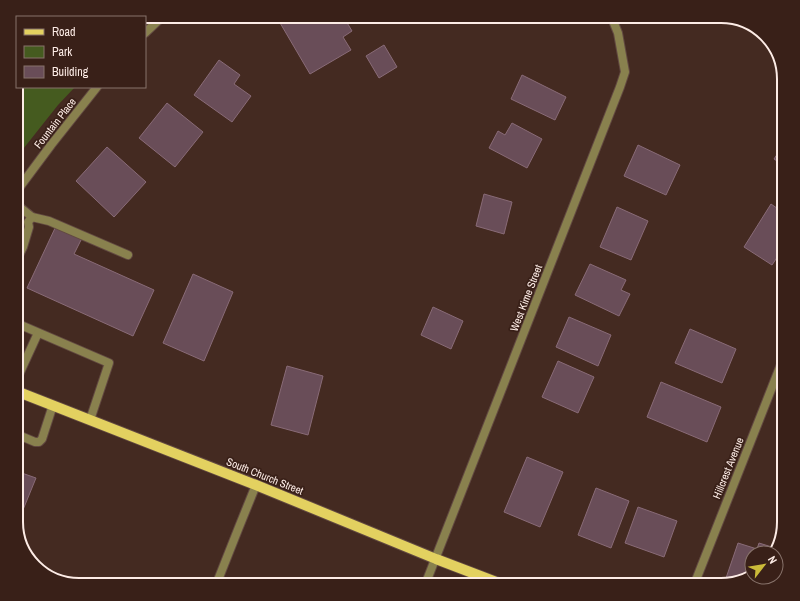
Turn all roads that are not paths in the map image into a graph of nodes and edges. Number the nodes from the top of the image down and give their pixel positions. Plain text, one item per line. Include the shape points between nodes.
1 (155, 23) edge
2 (614, 23) edge
3 (146, 32) edge
4 (96, 88) edge
5 (23, 183) edge
6 (23, 210) edge
7 (32, 217) junction
8 (23, 247) edge
9 (128, 255) dead end
10 (23, 327) edge
11 (38, 333) junction
12 (23, 366) edge
13 (777, 375) edge
14 (23, 394) edge
15 (53, 405) junction
16 (90, 420) junction
17 (23, 437) edge
18 (256, 485) junction
19 (436, 558) junction
20 (219, 578) edge
21 (428, 578) edge
22 (486, 578) edge
23 (697, 578) edge

1 - 3 street
2 - 19 street, West Kime Street via 625,72
4 - 5 street, Fountain Place
6 - 7 street
7 - 8 street via 28,222
7 - 9 street via 48,221
10 - 11 street
11 - 12 street
11 - 16 street via 109,363
13 - 23 street, Hillcrest Avenue
14 - 15 main road, South Church Street
15 - 16 main road, South Church Street
15 - 17 street via 42,439 35,442
16 - 18 main road, South Church Street
18 - 19 main road, South Church Street
18 - 20 street
19 - 21 street, West Kime Street
19 - 22 main road, South Church Street

